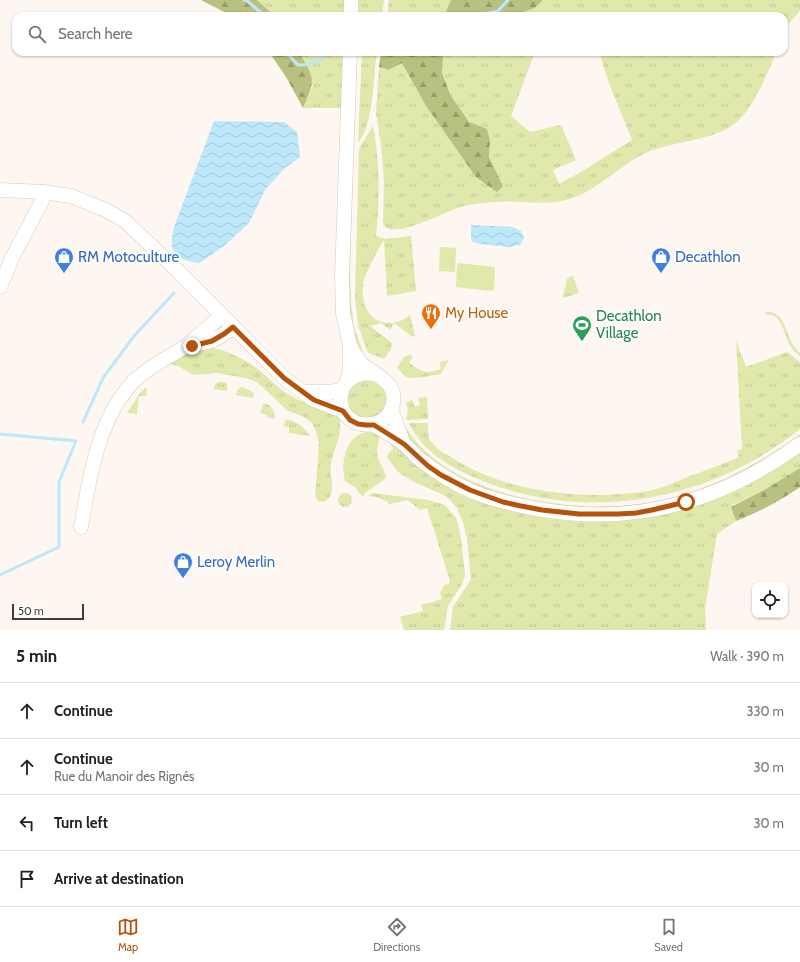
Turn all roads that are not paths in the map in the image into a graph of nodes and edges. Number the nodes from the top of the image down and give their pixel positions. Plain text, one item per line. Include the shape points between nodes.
1 (352, 0) edge
2 (351, 12) edge
3 (350, 56) edge
4 (0, 190) edge
5 (43, 192) junction
6 (0, 287) edge
7 (222, 316) junction
8 (233, 327) junction
9 (187, 346) junction
10 (350, 346) junction
11 (374, 374) junction
12 (345, 385) junction
13 (305, 392) junction
14 (391, 410) junction
15 (343, 411) junction
16 (374, 425) junction
17 (404, 444) junction
18 (800, 444) edge
19 (81, 527) dead end

1 - 2 street
3 - 10 street via 342,276 343,313
4 - 5 street
5 - 6 street via 42,201
5 - 7 street via 71,196 125,221
7 - 8 street
7 - 9 street
8 - 9 street via 212,341
8 - 13 street via 288,381
9 - 19 street via 144,373 128,388 115,407 93,465
10 - 11 street via 360,362
10 - 12 street via 350,370
11 - 12 street via 360,374
11 - 14 street via 389,384 393,394
12 - 13 street via 332,392
12 - 15 street via 341,396
13 - 15 street via 314,400
14 - 16 street via 386,418
14 - 17 street
15 - 16 street via 350,420 358,424
16 - 17 street
17 - 18 street via 441,475 488,497 542,510 598,514 652,510 698,498 747,477

